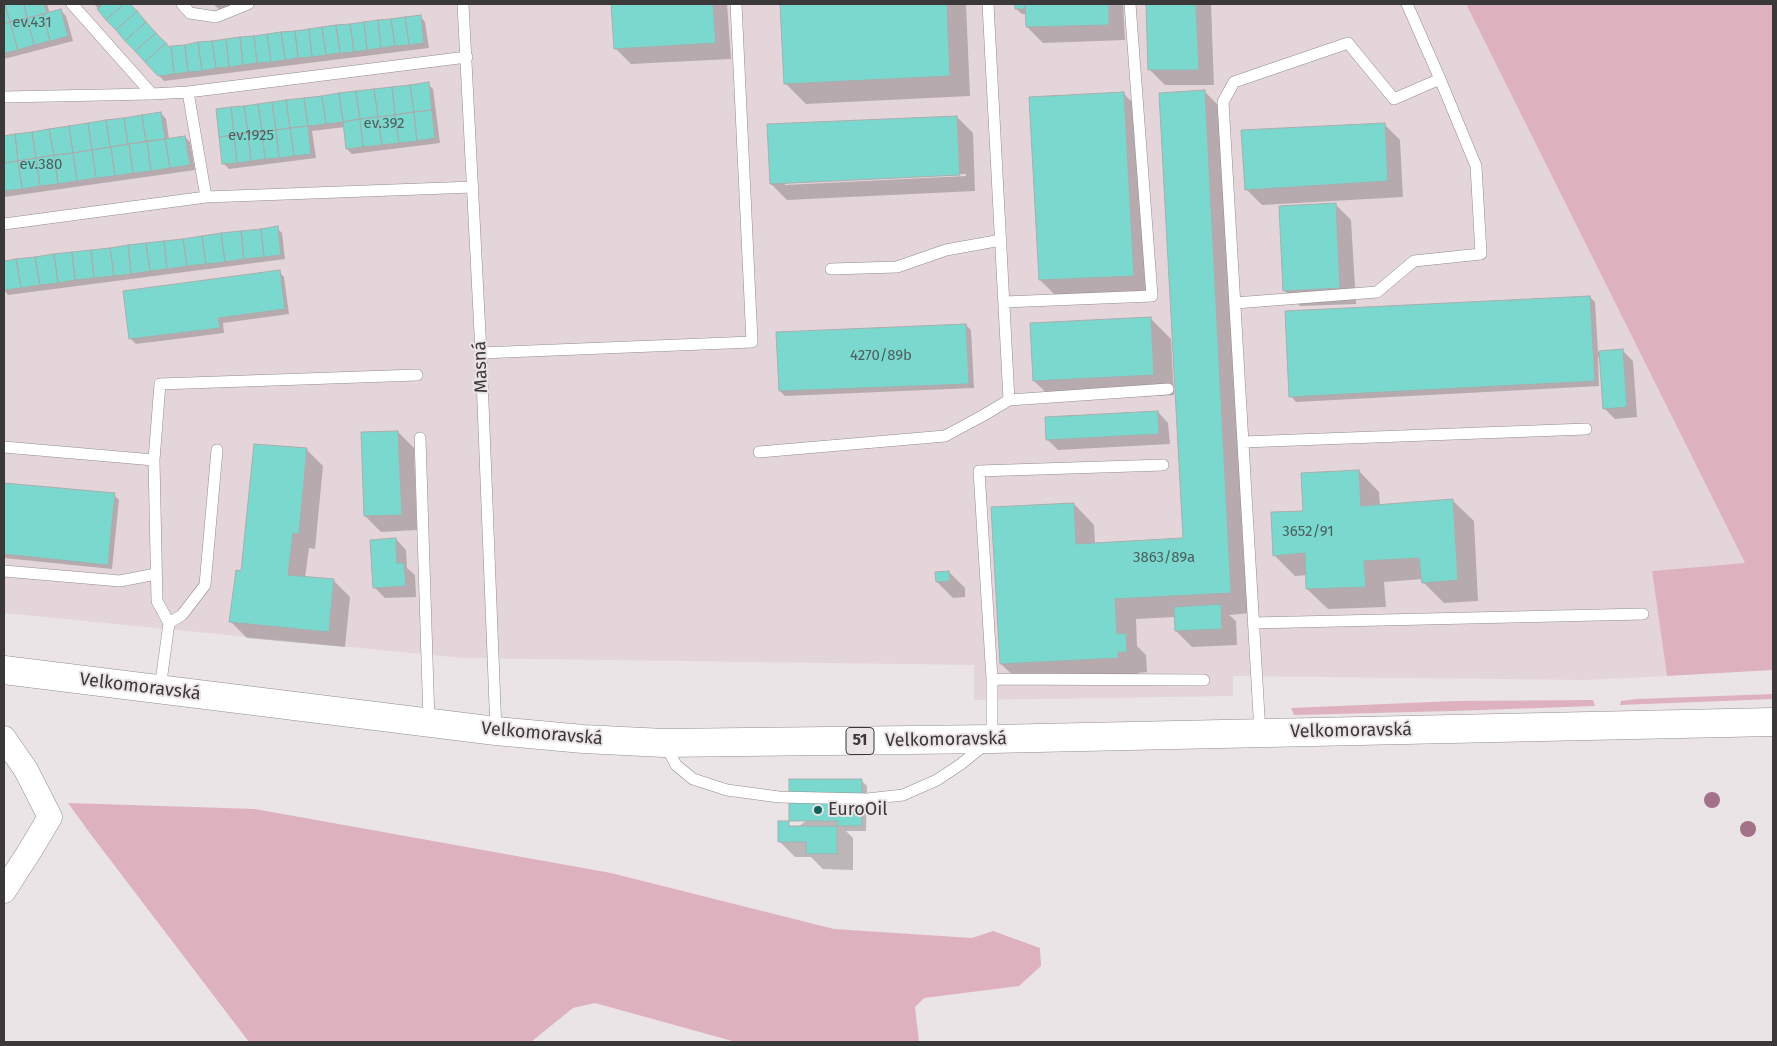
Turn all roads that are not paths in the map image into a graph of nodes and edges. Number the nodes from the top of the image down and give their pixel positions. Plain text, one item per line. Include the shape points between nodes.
1 (72, 4) edge
2 (182, 4) edge
3 (248, 4) edge
4 (463, 4) edge
5 (736, 4) edge
6 (988, 4) edge
7 (1130, 4) edge
8 (1407, 4) edge
9 (467, 57) junction
10 (1440, 79) junction
11 (188, 92) junction
12 (152, 94) junction
13 (4, 97) edge
14 (473, 187) junction
15 (206, 197) junction
16 (4, 224) edge
17 (1001, 240) junction
18 (831, 269) dead end
19 (1004, 302) junction
20 (1236, 303) junction
21 (481, 352) junction
22 (417, 376) dead end
23 (1168, 389) dead end
24 (1009, 400) junction
25 (1586, 429) dead end
26 (420, 438) dead end
27 (1243, 442) junction
28 (4, 447) edge
29 (216, 450) dead end
30 (759, 452) dead end
31 (154, 460) junction
32 (1163, 465) dead end
33 (4, 571) edge
34 (156, 574) junction
35 (1642, 614) dead end
36 (169, 623) junction
37 (1254, 623) junction
38 (4, 670) edge
39 (992, 679) junction
40 (1204, 680) dead end
41 (160, 689) junction
42 (429, 722) junction
43 (1773, 722) edge
44 (496, 731) junction
45 (1260, 733) junction
46 (4, 738) edge
47 (992, 739) junction
48 (664, 743) junction
49 (4, 891) edge

1 - 12 lane
2 - 3 lane via 190,13 216,17
4 - 9 lane, Masná
5 - 21 lane via 752,342
6 - 17 lane
7 - 19 lane via 1152,296
8 - 10 lane
9 - 11 lane
9 - 14 lane, Masná
10 - 20 lane via 1476,166 1481,254 1414,261 1377,292
10 - 20 lane via 1394,99 1348,44 1234,82 1223,102
11 - 12 lane
11 - 15 lane
12 - 13 lane
14 - 15 lane
14 - 21 lane, Masná
15 - 16 lane
17 - 18 lane via 946,250 897,267
17 - 19 lane
19 - 24 lane
20 - 27 lane
21 - 44 lane, Masná
22 - 31 lane via 160,384
23 - 24 lane
24 - 30 lane via 944,436
25 - 27 lane
26 - 42 lane
27 - 37 lane
28 - 31 lane
29 - 36 lane via 205,585 182,615
31 - 34 lane
32 - 39 lane via 979,471
33 - 34 lane via 120,581
34 - 36 lane via 157,601
35 - 37 lane
36 - 41 lane
37 - 45 lane
38 - 41 main road, Velkomoravská / 51
39 - 40 lane
39 - 47 lane
41 - 42 main road, Velkomoravská / 51
42 - 44 main road, Velkomoravská / 51
43 - 45 main road, Velkomoravská / 51
44 - 48 main road, Velkomoravská / 51 via 583,740
45 - 47 main road, Velkomoravská / 51
46 - 49 street via 26,770 50,817
47 - 48 main road, Velkomoravská / 51
47 - 48 lane via 937,780 903,795 867,799 779,797 728,790 693,779 676,764

